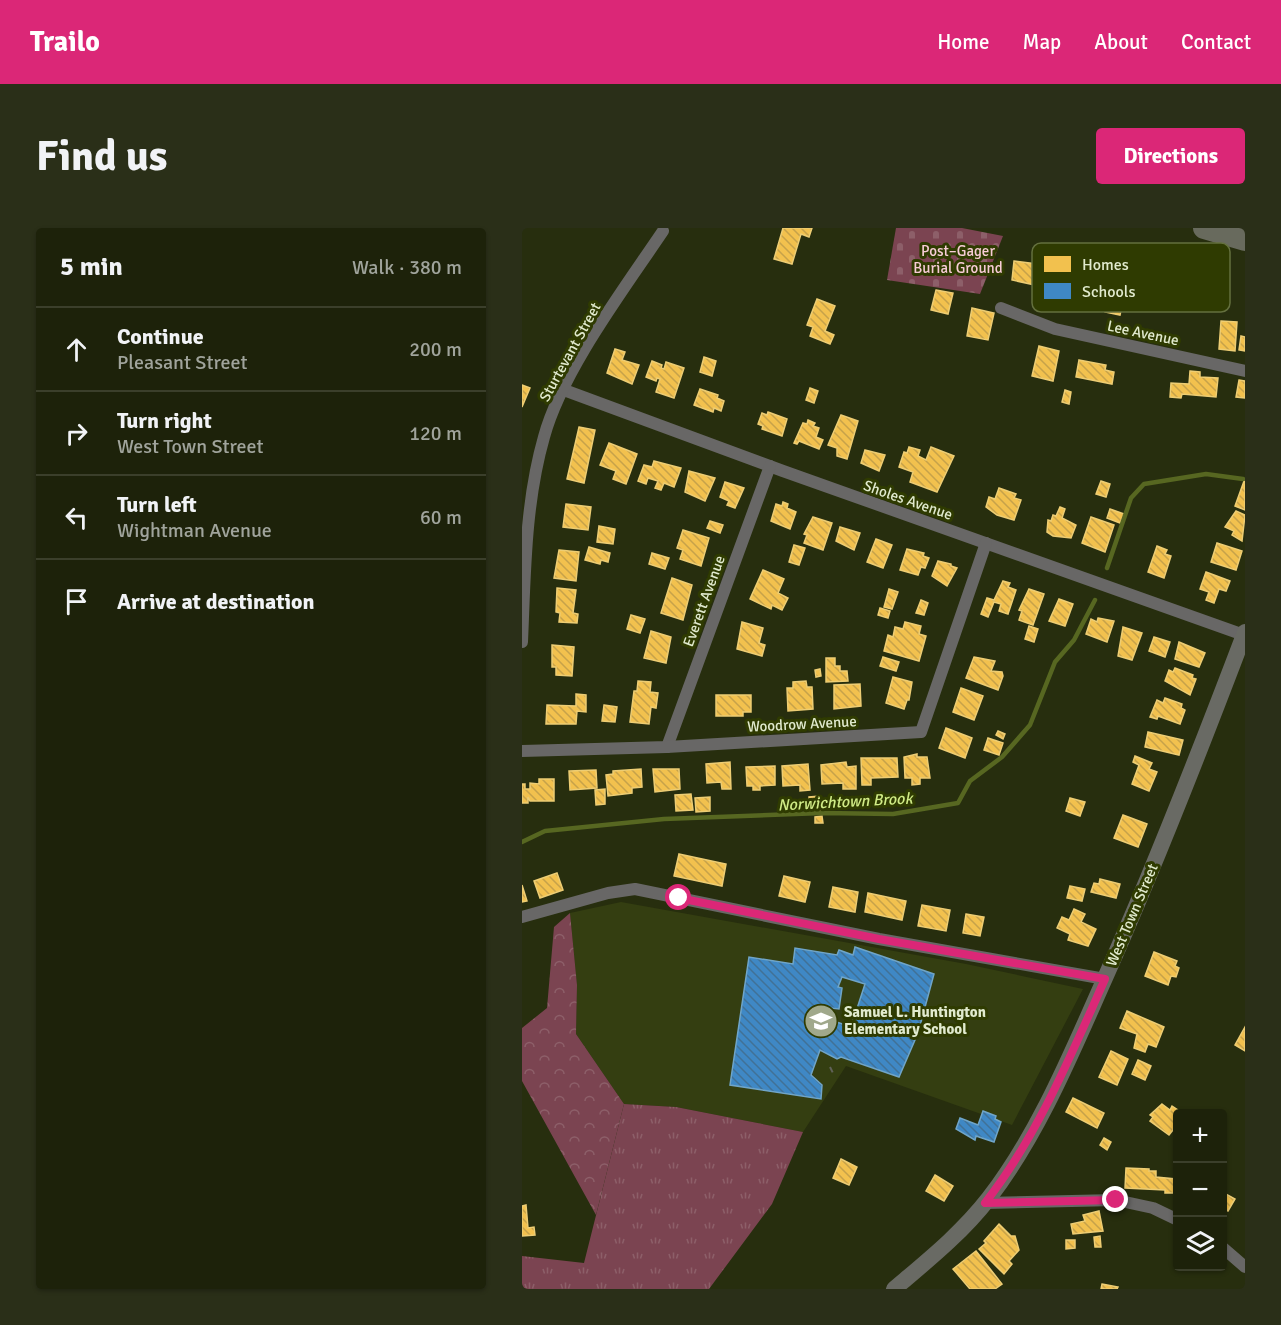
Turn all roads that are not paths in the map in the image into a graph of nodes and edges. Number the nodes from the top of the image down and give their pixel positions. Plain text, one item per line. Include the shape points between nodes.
1 (1204, 228) edge
2 (663, 231) dead end
3 (1245, 240) edge
4 (1001, 308) dead end
5 (1245, 371) edge
6 (564, 390) junction
7 (770, 466) junction
8 (986, 543) junction
9 (1244, 633) edge
10 (522, 642) edge
11 (668, 747) junction
12 (522, 751) edge
13 (522, 917) edge
14 (1105, 979) junction
15 (985, 1203) junction
16 (1173, 1218) edge
17 (1227, 1251) edge
18 (1245, 1267) edge
19 (894, 1289) edge

1 - 3 highway
2 - 6 street, Sturtevant Street via 602,322
4 - 5 street, Lee Avenue via 1049,328
6 - 7 street, Sholes Avenue
6 - 10 street, Sturtevant Street via 544,436 531,503
7 - 8 street, Sholes Avenue
7 - 11 street, Everett Avenue
8 - 9 street, Sholes Avenue
8 - 11 street, Woodrow Avenue via 921,732
9 - 14 main road, West Town Street
11 - 12 street, Woodrow Avenue
13 - 14 street via 635,889 879,939
14 - 15 main road, West Town Street via 1051,1093
15 - 16 street via 1116,1200 1154,1208
15 - 19 main road, West Town Street via 947,1244
17 - 18 street

